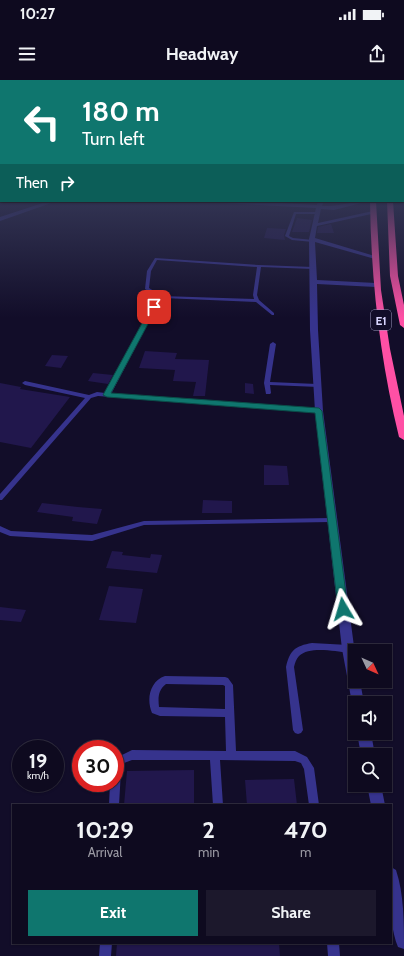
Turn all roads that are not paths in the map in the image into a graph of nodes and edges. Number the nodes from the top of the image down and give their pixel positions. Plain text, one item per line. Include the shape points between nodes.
1 (288, 237) edge
2 (313, 237) edge
3 (374, 237) edge
4 (392, 237) edge
5 (312, 240) junction
6 (375, 257) junction
7 (259, 266) junction
8 (313, 268) junction
9 (314, 282) junction
10 (376, 286) junction
11 (161, 298) junction
12 (257, 301) junction
13 (272, 314) dead end
14 (404, 325) edge
15 (273, 344) dead end
16 (25, 383) dead end
17 (267, 383) junction
18 (317, 386) junction
19 (268, 393) dead end
20 (107, 395) junction
21 (89, 396) junction
22 (319, 411) junction
23 (404, 437) edge
24 (0, 498) edge
25 (331, 520) junction
26 (0, 529) edge
27 (348, 649) joint
28 (230, 713) junction
29 (298, 730) dead end
30 (215, 756) junction
31 (232, 756) junction
32 (375, 792) edge
33 (114, 804) edge
34 (218, 804) edge
35 (314, 804) edge
36 (378, 804) edge
37 (392, 880) edge
38 (404, 941) edge
39 (106, 944) edge
40 (333, 944) edge
41 (106, 956) edge
42 (334, 956) edge

1 - 5 lane
2 - 5 street
3 - 6 highway, E1
4 - 14 highway, E1 via 394,276
5 - 6 street
5 - 8 street
6 - 10 highway, E1
7 - 8 lane
7 - 11 lane via 156,259 149,271 147,289
7 - 12 lane via 255,286
8 - 9 street
9 - 10 street
9 - 18 street
10 - 23 highway, E1
11 - 12 lane
11 - 20 lane
12 - 13 lane
15 - 17 lane
16 - 21 lane
17 - 18 lane
17 - 19 lane
18 - 22 street
20 - 21 lane
20 - 22 lane
21 - 24 lane
22 - 25 street
25 - 26 lane via 144,523 92,538 10,533
25 - 27 street
27 - 29 lane via 302,648 291,659
28 - 28 lane via 229,685 225,681 166,680 156,685 154,705 155,710 160,712
28 - 31 lane
30 - 31 lane
30 - 33 lane via 132,755 121,760 116,771
30 - 34 lane
31 - 35 lane via 295,756 304,760 309,768
32 - 36 street
37 - 38 street
39 - 41 lane
40 - 42 lane

